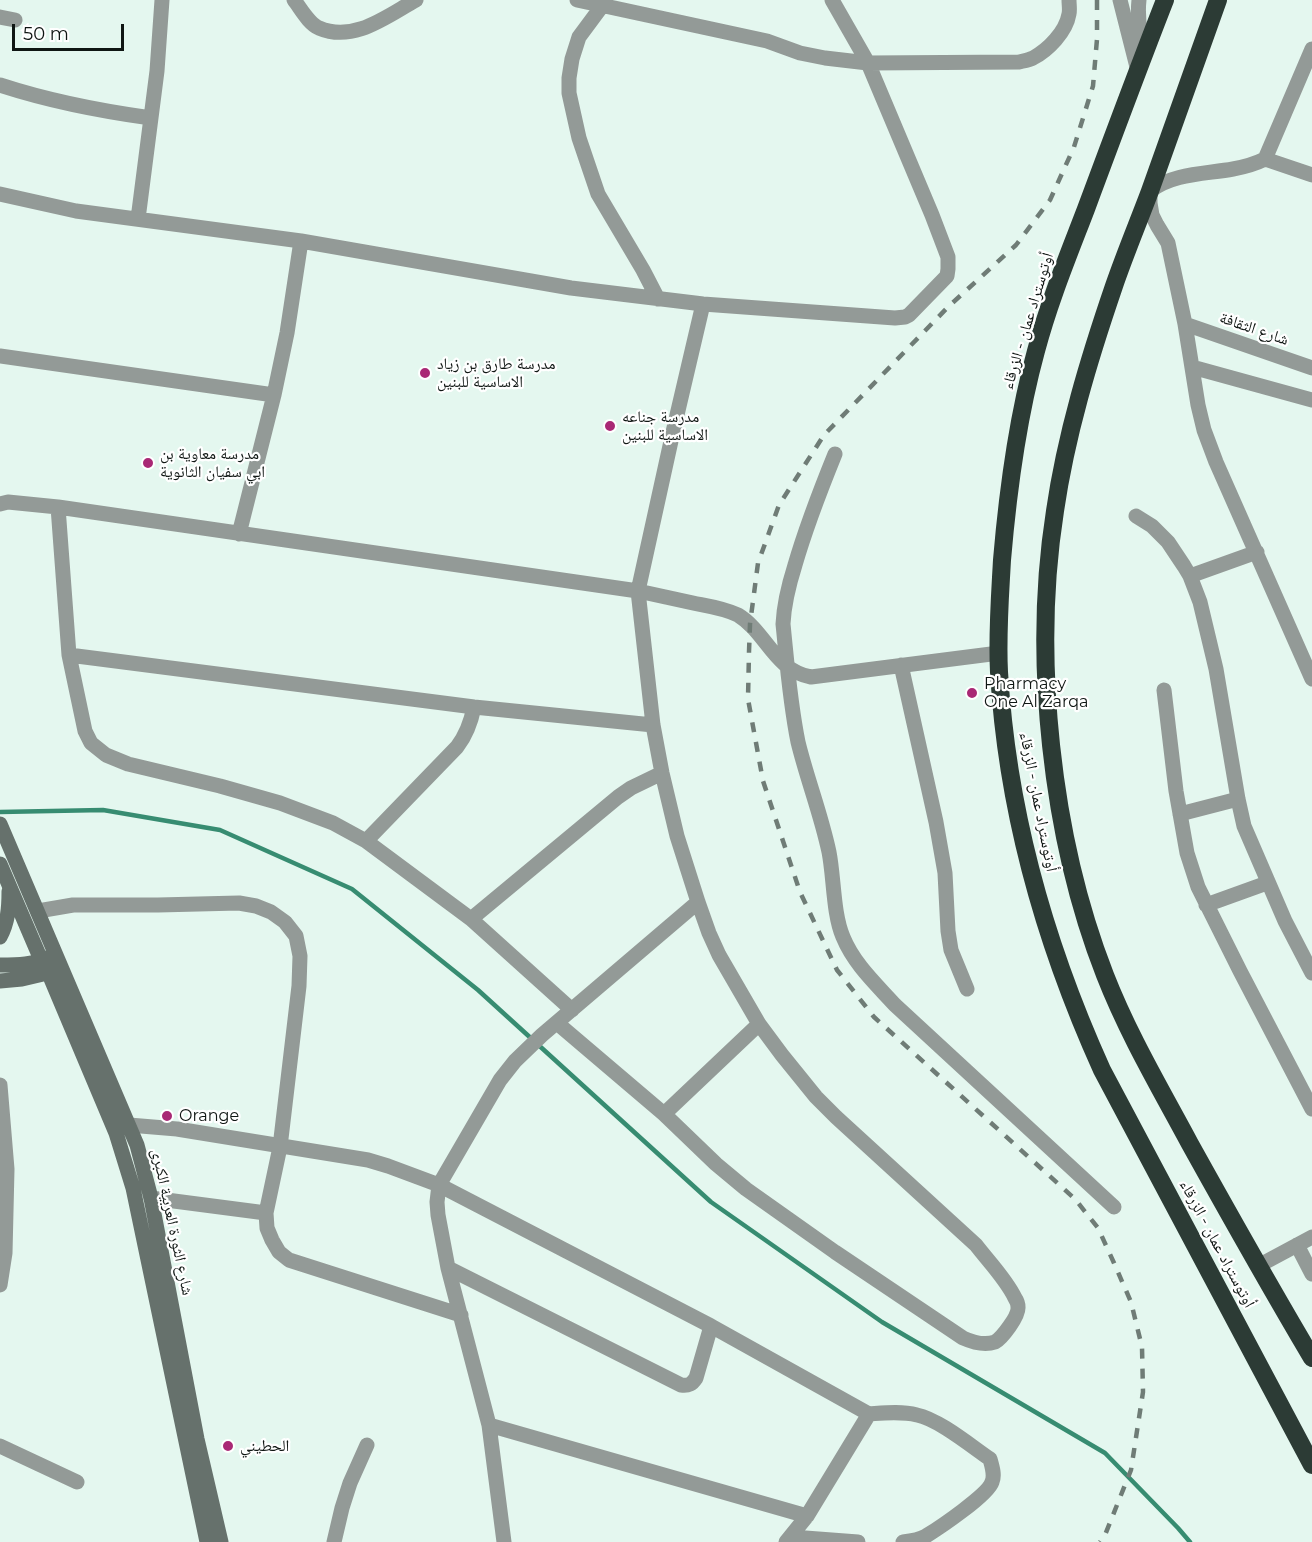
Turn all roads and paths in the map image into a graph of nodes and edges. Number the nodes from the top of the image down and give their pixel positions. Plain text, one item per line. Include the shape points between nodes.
1 (162, 0) edge
2 (294, 0) edge
3 (416, 0) edge
4 (578, 0) edge
5 (832, 0) edge
6 (1069, 0) edge
7 (1120, 0) edge
8 (1139, 0) edge
9 (1165, 0) edge
10 (1218, 0) edge
11 (602, 6) junction
12 (1312, 49) edge
13 (1145, 53) junction
14 (868, 63) junction
15 (1138, 71) junction
16 (0, 85) edge
17 (151, 118) junction
18 (1265, 159) junction
19 (1312, 175) edge
20 (1150, 190) junction
21 (0, 194) edge
22 (138, 219) junction
23 (301, 241) junction
24 (658, 299) junction
25 (703, 304) junction
26 (1185, 324) junction
27 (0, 356) edge
28 (1192, 367) junction
29 (1312, 368) edge
30 (274, 395) junction
31 (1312, 400) edge
32 (835, 454) dead end
33 (3, 502) edge
34 (58, 507) junction
35 (1136, 516) dead end
36 (240, 534) junction
37 (1257, 552) junction
38 (1190, 576) junction
39 (638, 591) junction
40 (999, 653) junction
41 (69, 655) junction
42 (901, 665) junction
43 (787, 667) junction
44 (1312, 679) edge
45 (1164, 690) dead end
46 (474, 707) junction
47 (653, 725) junction
48 (662, 773) junction
49 (1238, 799) junction
50 (1180, 814) junction
51 (0, 824) edge
52 (366, 841) junction
53 (0, 864) edge
54 (1267, 883) junction
55 (9, 885) junction
56 (698, 902) junction
57 (1206, 905) junction
58 (38, 911) junction
59 (471, 919) junction
60 (0, 937) edge
61 (0, 965) edge
62 (52, 965) junction
63 (1312, 973) edge
64 (0, 981) edge
65 (967, 988) dead end
66 (572, 1010) junction
67 (557, 1023) junction
68 (759, 1024) junction
69 (0, 1085) edge
70 (1312, 1109) edge
71 (664, 1114) junction
72 (129, 1125) junction
73 (280, 1146) junction
74 (4, 1168) edge
75 (439, 1185) junction
76 (151, 1198) junction
77 (1114, 1207) dead end
78 (266, 1214) junction
79 (1312, 1237) edge
80 (1296, 1245) junction
81 (2, 1252) edge
82 (1258, 1266) junction
83 (448, 1268) junction
84 (1312, 1274) edge
85 (0, 1285) edge
86 (461, 1315) junction
87 (711, 1326) junction
88 (1312, 1358) edge
89 (869, 1414) junction
90 (489, 1425) junction
91 (367, 1445) dead end
92 (0, 1446) edge
93 (1312, 1465) edge
94 (76, 1482) dead end
95 (807, 1516) junction
96 (789, 1539) edge
97 (207, 1542) edge
98 (221, 1542) edge
99 (334, 1542) edge
100 (504, 1542) edge
101 (858, 1542) edge
102 (903, 1542) edge

1 - 17 street
2 - 3 street via 317,28 342,33 365,28
4 - 11 street
5 - 14 street
6 - 14 street via 1066,24 1055,40 1031,59
7 - 15 street
8 - 13 street
9 - 13 highway, أوتوستراد عمان - الزرقاء
10 - 20 highway, أوتوستراد عمان - الزرقاء
11 - 14 street via 767,41 809,56
11 - 24 street via 579,37 572,59 569,93 598,194
12 - 18 street
13 - 15 highway, أوتوستراد عمان - الزرقاء
14 - 25 street via 946,249 947,276 909,315 901,318
15 - 40 highway, أوتوستراد عمان - الزرقاء via 1061,272 1026,388 1006,515
16 - 17 street via 88,109
17 - 22 street
18 - 19 street
18 - 20 street via 1232,170 1170,180
20 - 26 street via 1152,215 1168,243
20 - 82 highway, أوتوستراد عمان - الزرقاء via 1089,364 1055,511 1046,602 1049,724 1070,855 1104,972 1133,1040
21 - 22 street via 60,208
22 - 23 street
23 - 24 street via 571,288
23 - 30 street
24 - 25 street
25 - 39 street
26 - 28 street
26 - 29 street, شارع الثقافة
27 - 30 street
28 - 31 street
28 - 37 street via 1204,430
30 - 36 street
32 - 43 street via 806,528 783,611
33 - 34 street
34 - 36 street
34 - 41 street
35 - 38 street via 1168,542
36 - 39 street
37 - 38 street
37 - 44 street
38 - 49 street via 1216,669
39 - 43 street via 738,615
39 - 47 street
40 - 42 street
40 - 93 highway, أوتوستراد عمان - الزرقاء via 1005,735 1020,826 1043,916 1070,994 1102,1070
41 - 46 street
41 - 52 street via 85,731 91,743 106,755 280,803 333,823
42 - 43 street via 810,677
42 - 65 street via 945,873 951,950
43 - 77 street via 798,742 830,855 838,922 848,948 896,1005
45 - 50 street
46 - 47 street
46 - 52 street via 466,735 457,747
47 - 48 street
48 - 56 street
48 - 59 street via 618,797
49 - 50 street
49 - 54 street via 1244,826
50 - 57 street via 1187,853
51 - 58 main road, شارع الثورة العربية الكبرى
52 - 59 street
53 - 55 main road, شارع الثورة العربية الكبرى
54 - 57 street
54 - 63 street
55 - 60 main road via 7,923
55 - 62 main road, شارع الثورة العربية الكبرى
56 - 66 street
56 - 68 street via 719,955
57 - 70 street
58 - 62 main road, شارع الثورة العربية الكبرى
58 - 73 street via 73,905 239,903 271,912 285,922 296,936 300,956
59 - 66 street
61 - 62 main road
62 - 64 main road via 22,979
62 - 72 main road, شارع الثورة العربية الكبرى
62 - 97 main road, شارع الثورة العربية الكبرى via 125,1157
66 - 67 street
67 - 71 street
67 - 75 street via 514,1061 500,1080
68 - 71 street
68 - 71 street via 816,1097 976,1245 994,1268 1018,1308 1002,1336 984,1344 945,1327 746,1189
69 - 74 street
72 - 73 street
72 - 76 main road, شارع الثورة العربية الكبرى
73 - 75 street via 368,1160
73 - 78 street
74 - 81 street
75 - 83 street via 438,1215
75 - 87 street
76 - 78 street
76 - 98 main road, شارع الثورة العربية الكبرى
78 - 86 street via 272,1240 289,1260
79 - 80 street
80 - 82 street
80 - 84 street
81 - 85 street
82 - 88 highway, أوتوستراد عمان - الزرقاء
83 - 86 street
83 - 87 street via 681,1385 696,1378
86 - 90 street
87 - 89 street
89 - 95 street
89 - 102 street via 920,1415 990,1459 989,1489 925,1537
90 - 95 street
90 - 100 street
91 - 99 street via 350,1483
92 - 94 street
95 - 96 street
96 - 101 street

